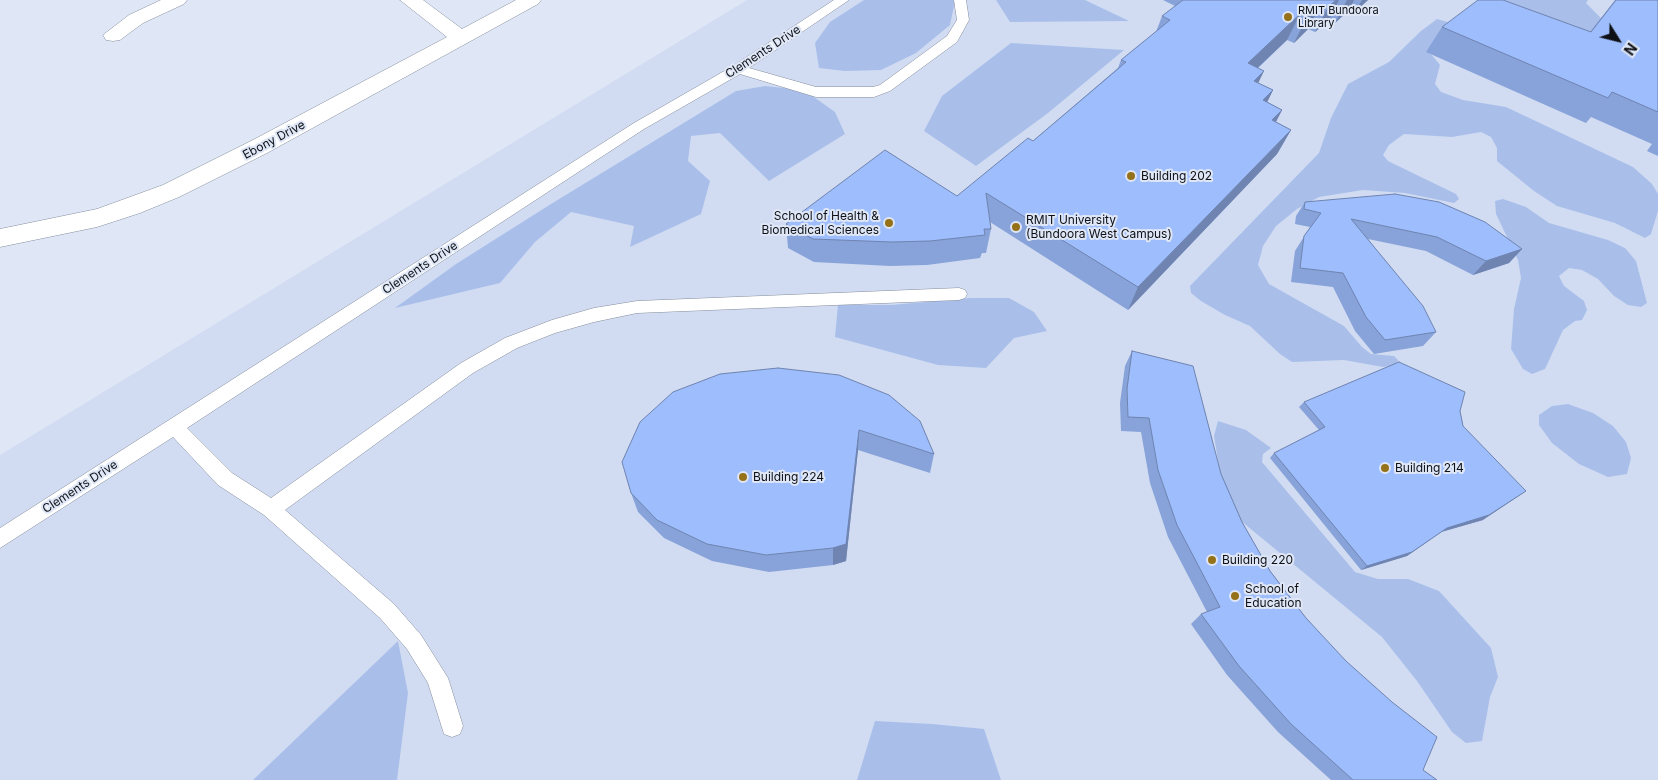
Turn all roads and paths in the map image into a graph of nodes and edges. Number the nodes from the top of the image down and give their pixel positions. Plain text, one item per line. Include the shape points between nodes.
1 (176, 0) edge
2 (410, 0) edge
3 (531, 0) edge
4 (842, 0) edge
5 (960, 0) edge
6 (113, 35) dead end
7 (461, 38) junction
8 (738, 69) junction
9 (0, 238) edge
10 (959, 294) dead end
11 (174, 426) junction
12 (271, 509) junction
13 (0, 539) edge
14 (452, 726) dead end

1 - 6 street
2 - 7 street
3 - 7 street, Ebony Drive
4 - 8 lane, Clements Drive
5 - 8 lane via 963,20 952,39 885,88 874,92 816,92
7 - 9 street, Ebony Drive via 227,165 171,191 98,218
8 - 11 lane, Clements Drive via 639,126
10 - 12 lane via 636,307 552,327 511,343 468,368
11 - 12 lane via 225,479
11 - 13 lane, Clements Drive
12 - 14 lane via 387,612 414,642 437,678

